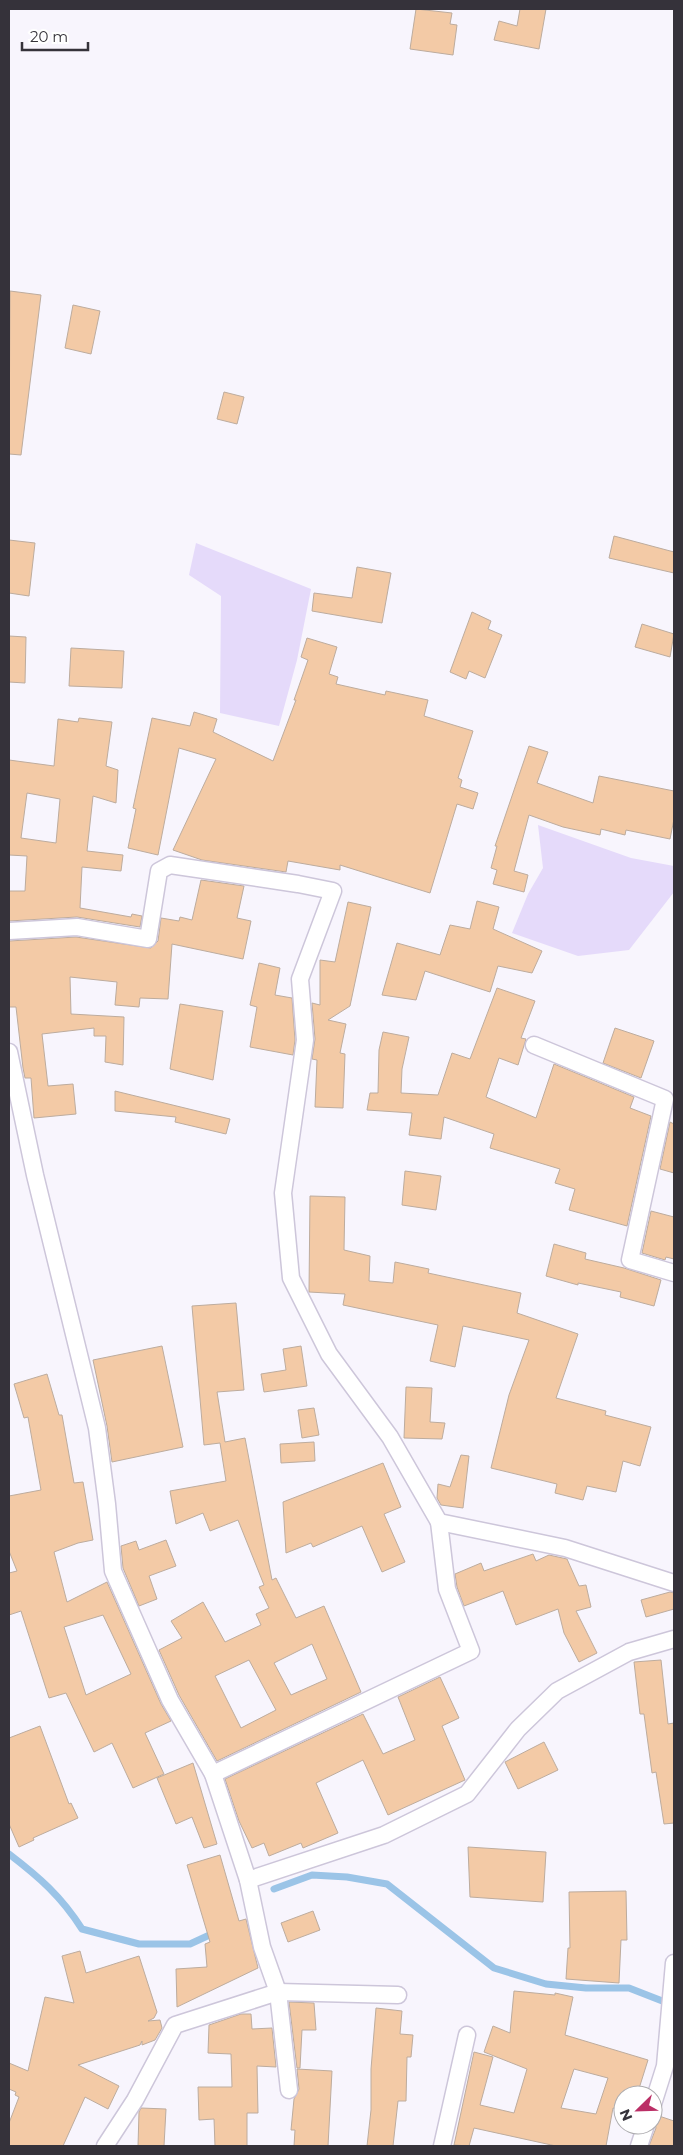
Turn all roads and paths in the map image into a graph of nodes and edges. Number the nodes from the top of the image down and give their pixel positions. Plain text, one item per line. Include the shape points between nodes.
1 (9, 931) edge
2 (534, 1044) dead end
3 (9, 1052) edge
4 (674, 1273) edge
5 (439, 1522) junction
6 (674, 1583) edge
7 (674, 1639) edge
8 (213, 1774) junction
9 (248, 1880) junction
10 (674, 1963) edge
11 (278, 1992) junction
12 (398, 1995) dead end
13 (467, 2035) dead end
14 (670, 2070) edge
15 (662, 2085) edge
16 (289, 2090) dead end
17 (105, 2146) edge
18 (442, 2146) edge

1 - 5 street via 76,927 148,939 159,871 170,865 332,892 300,979 305,1040 283,1192 291,1278 329,1354 390,1437
2 - 4 street via 665,1099 630,1260
3 - 8 street via 35,1175 97,1428 113,1571 170,1700
5 - 6 street via 565,1548
5 - 8 street via 447,1589 472,1651
7 - 9 street via 629,1652 557,1691 518,1729 467,1794 384,1835
8 - 9 street
9 - 11 street via 262,1947
10 - 14 street
11 - 12 street
11 - 16 street
11 - 17 street via 175,2025 135,2100
13 - 18 street
14 - 15 street

